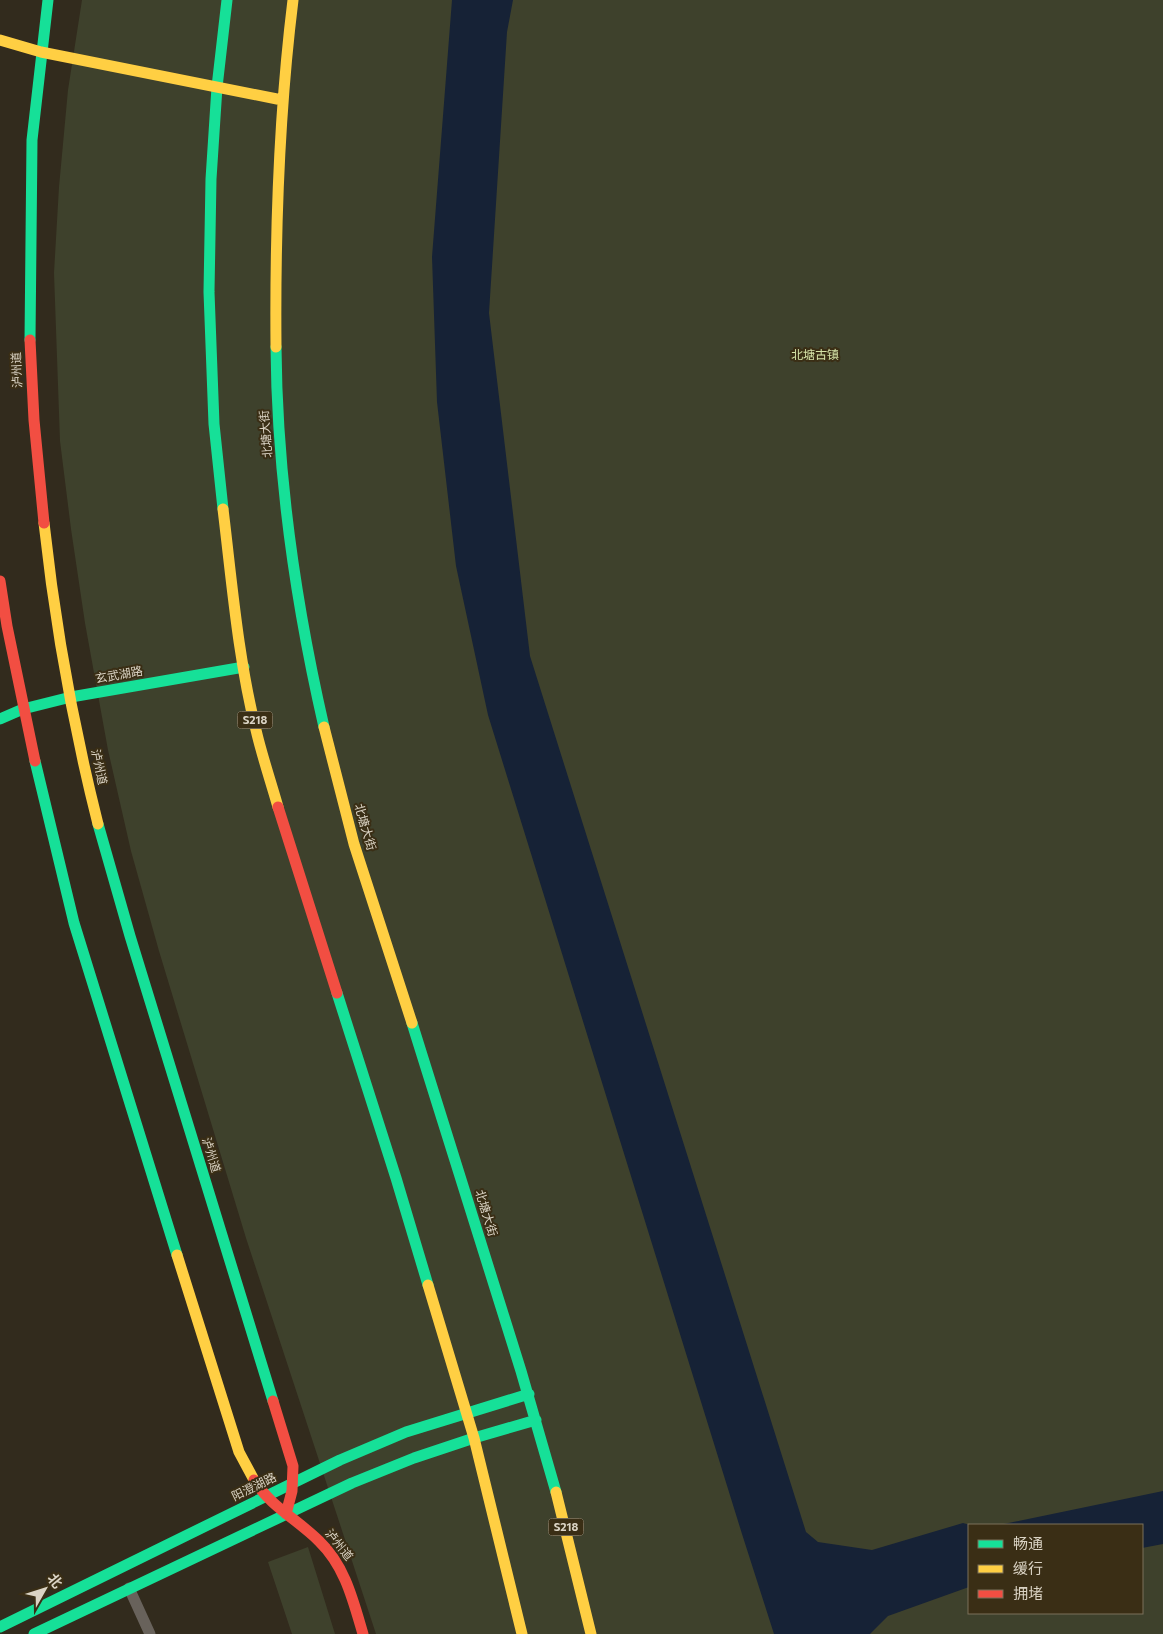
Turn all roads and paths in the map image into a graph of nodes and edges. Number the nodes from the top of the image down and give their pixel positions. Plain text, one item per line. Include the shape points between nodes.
1 (48, 0) edge
2 (227, 0) edge
3 (293, 0) edge
4 (0, 40) edge
5 (41, 52) junction
6 (217, 87) junction
7 (282, 100) junction
8 (0, 582) edge
9 (244, 667) junction
10 (71, 697) junction
11 (23, 709) junction
12 (0, 719) edge
13 (529, 1394) junction
14 (466, 1413) junction
15 (536, 1420) junction
16 (474, 1438) junction
17 (294, 1483) junction
18 (266, 1496) junction
19 (286, 1514) junction
20 (121, 1568) junction
21 (129, 1588) junction
22 (0, 1626) edge
23 (34, 1634) edge
24 (150, 1634) edge
25 (363, 1634) edge
26 (522, 1634) edge
27 (591, 1634) edge

1 - 5 street, 泸州道
2 - 6 street, S218
3 - 7 street, 北塘大街 / S218
4 - 5 street
5 - 6 street
5 - 10 street, 泸州道 via 31,172 30,363 44,530
6 - 7 street
6 - 9 street, S218 via 209,292 214,424
7 - 13 street, 北塘大街 / S218 via 276,290 277,401 286,498 311,664 328,742 369,893
8 - 11 street, 泸州道
9 - 10 street, 玄武湖路
9 - 14 street, S218 via 256,730 300,880 396,1178
10 - 11 street, 玄武湖路
10 - 17 street, 泸州道 via 91,793 127,928 293,1466
11 - 12 street, 玄武湖路
11 - 18 street, 泸州道 via 70,905 104,1021 240,1452
13 - 14 street, 阳澄湖路
13 - 15 street, 北塘大街 / S218
14 - 16 street, S218
14 - 17 street, 阳澄湖路 via 378,1443
15 - 16 street
15 - 27 street, 北塘大街 / S218
16 - 19 street via 384,1469
16 - 26 street, S218
17 - 18 street, 阳澄湖路
17 - 19 street, 泸州道
18 - 19 street, 泸州道
18 - 20 street, 阳澄湖路
19 - 21 street
19 - 25 street, 泸州道 via 317,1538 344,1573
20 - 21 lane
20 - 22 street, 阳澄湖路
21 - 23 street
21 - 24 lane

